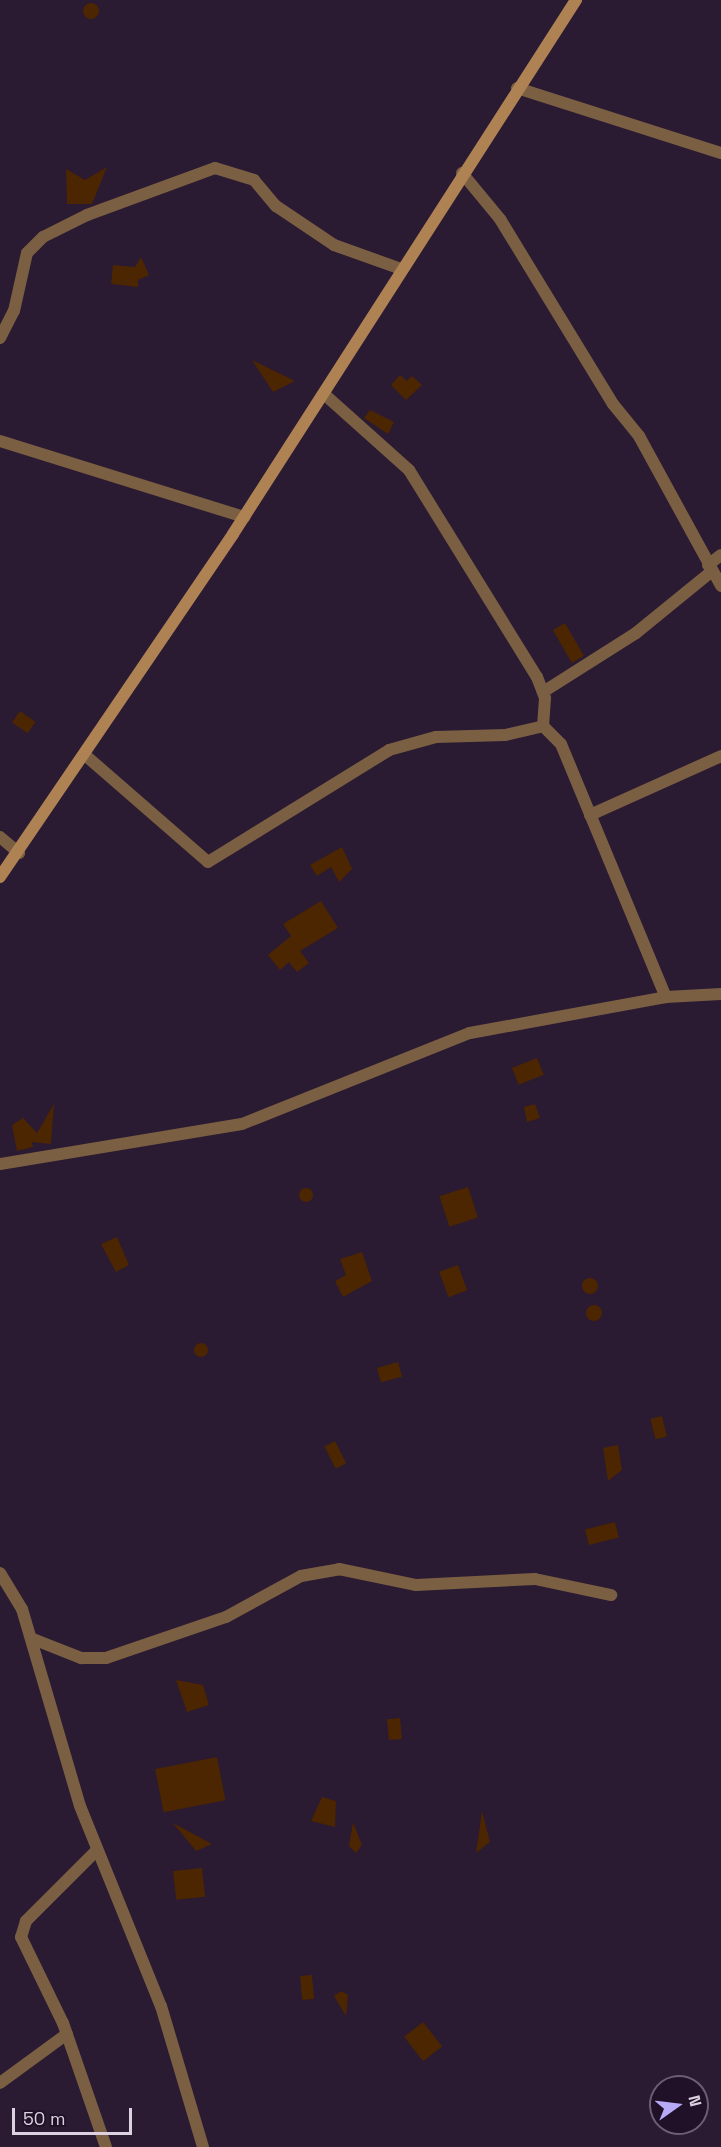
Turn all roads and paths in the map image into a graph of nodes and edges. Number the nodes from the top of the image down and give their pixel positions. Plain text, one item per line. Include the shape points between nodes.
1 (576, 0) edge
2 (517, 88) junction
3 (721, 153) edge
4 (462, 173) junction
5 (401, 269) junction
6 (0, 338) edge
7 (324, 394) junction
8 (0, 441) edge
9 (244, 517) junction
10 (721, 555) edge
11 (710, 568) junction
12 (721, 586) edge
13 (543, 692) junction
14 (543, 726) junction
15 (85, 755) junction
16 (721, 756) edge
17 (590, 815) junction
18 (0, 837) edge
19 (19, 853) junction
20 (0, 877) edge
21 (721, 994) edge
22 (666, 997) junction
23 (0, 1164) edge
24 (0, 1573) edge
25 (611, 1595) dead end
26 (33, 1639) junction
27 (95, 1852) junction
28 (67, 2034) junction
29 (0, 2083) edge
30 (106, 2147) edge
31 (203, 2147) edge

1 - 2 street
2 - 3 street
2 - 4 street
4 - 5 street
4 - 11 street via 500,219 601,384 639,436
5 - 6 street via 334,246 276,206 254,180 215,168 87,214 43,237 27,253 14,311
5 - 7 street
7 - 9 street
7 - 13 street via 410,470 484,586
8 - 9 street
9 - 15 street
10 - 11 street
11 - 12 street
11 - 13 street via 636,633
13 - 14 street
14 - 15 street via 505,735 436,736 389,750 208,862
14 - 17 street via 561,744
15 - 19 street
16 - 17 street
17 - 22 street
18 - 19 street
19 - 20 street
21 - 22 street
22 - 23 street via 470,1033 242,1124
24 - 26 street
25 - 26 street via 535,1579 416,1585 339,1569 301,1576 226,1617 106,1658 81,1658
26 - 27 street
27 - 28 street via 21,1931
27 - 31 street via 161,2006
28 - 29 street
28 - 30 street

